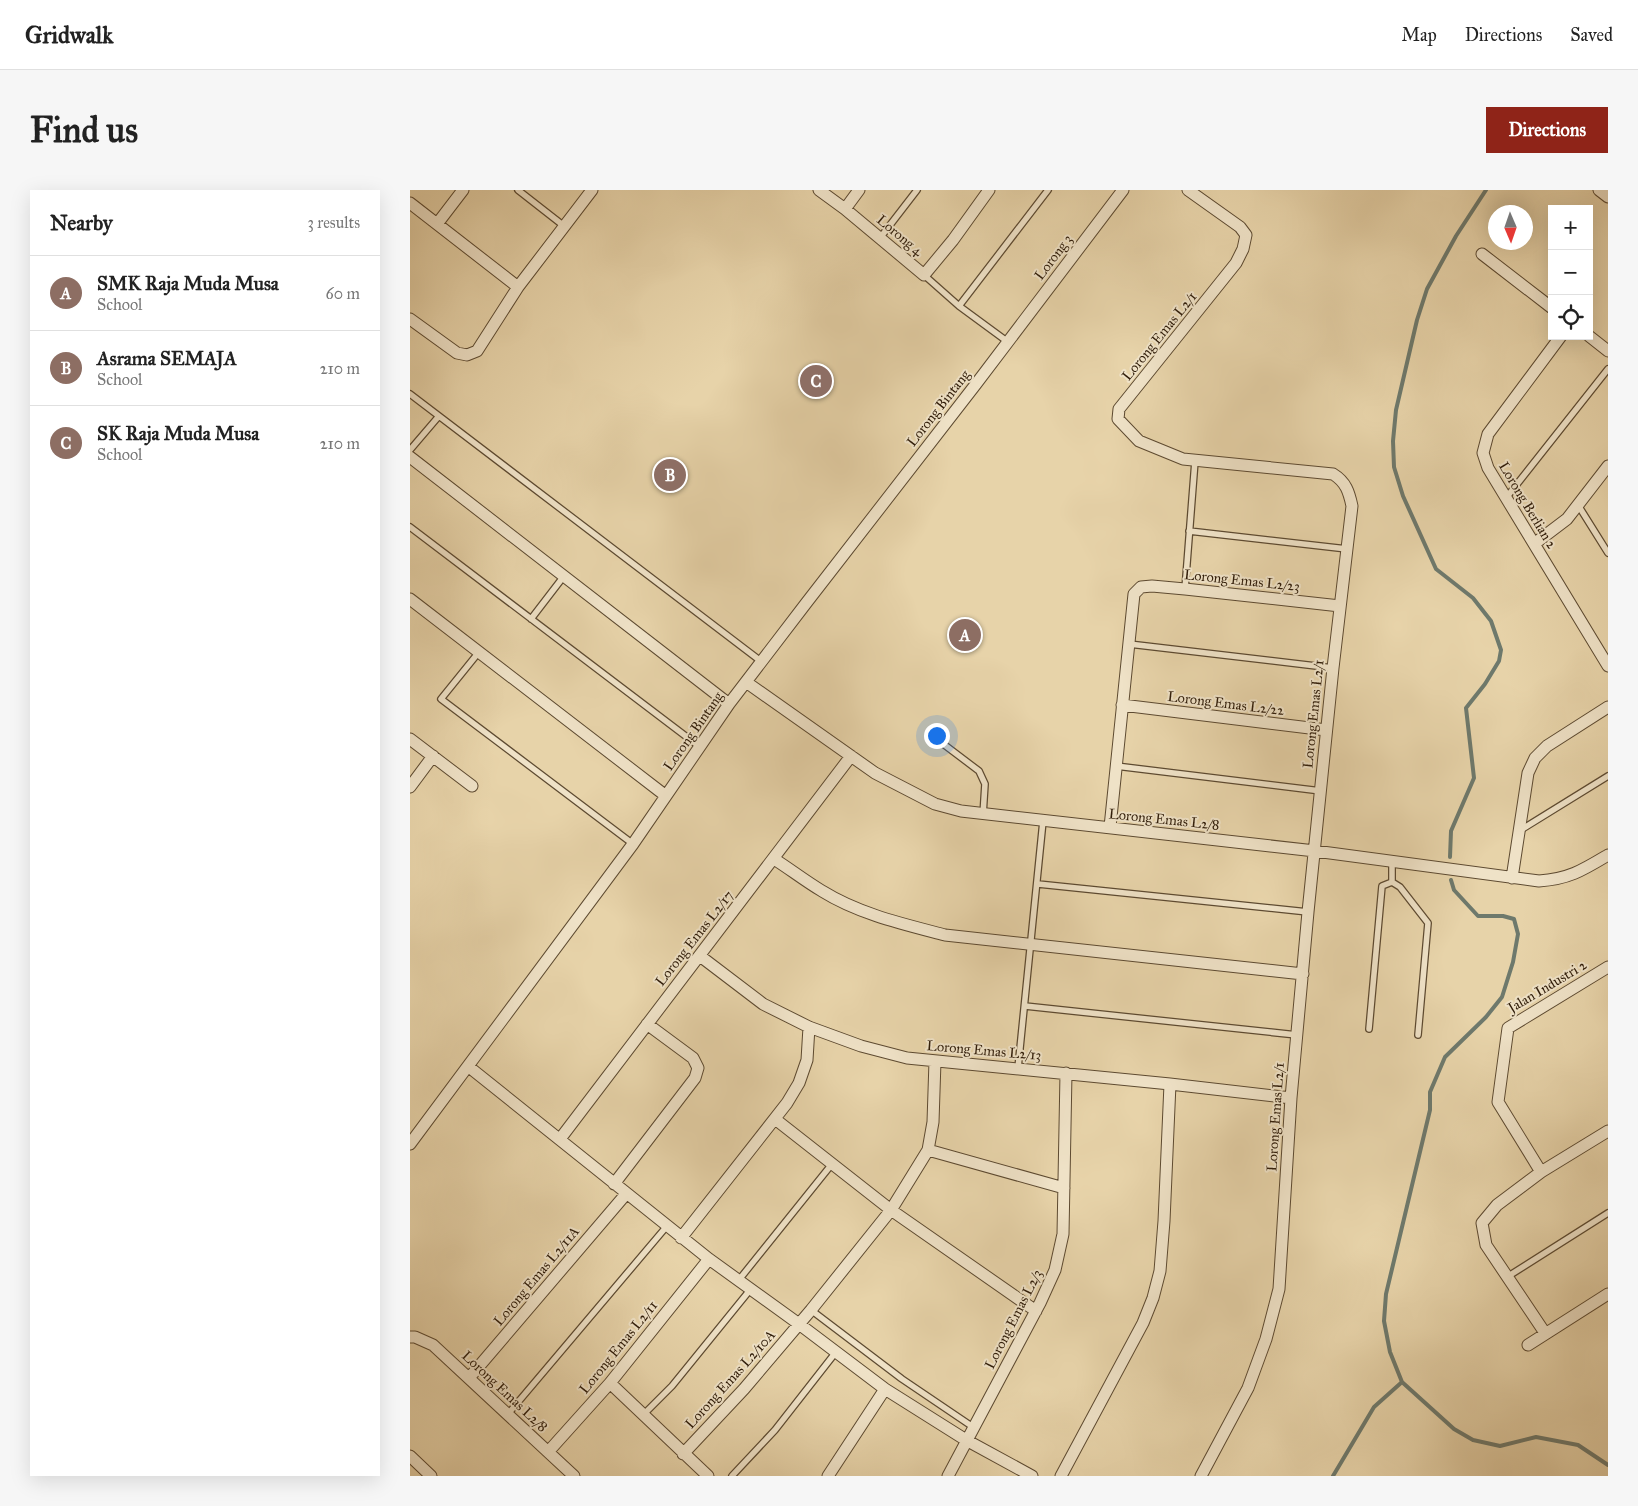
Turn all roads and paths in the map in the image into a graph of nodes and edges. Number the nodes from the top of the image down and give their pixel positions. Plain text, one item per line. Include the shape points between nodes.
1 (463, 190) edge
2 (592, 190) edge
3 (819, 190) edge
4 (859, 190) edge
5 (917, 190) edge
6 (989, 190) edge
7 (1048, 190) edge
8 (1123, 190) edge
9 (1188, 190) edge
10 (1599, 190) edge
11 (521, 191) edge
12 (1608, 197) edge
13 (410, 203) edge
14 (845, 209) junction
15 (437, 224) junction
16 (564, 226) junction
17 (880, 238) junction
18 (1482, 254) dead end
19 (924, 275) junction
20 (518, 287) junction
21 (1548, 305) edge
22 (959, 306) junction
23 (410, 319) edge
24 (1593, 339) edge
25 (1558, 340) edge
26 (1008, 342) junction
27 (1608, 351) edge
28 (1608, 369) edge
29 (410, 394) edge
30 (439, 416) junction
31 (410, 450) edge
32 (410, 457) edge
33 (1195, 461) junction
34 (1608, 466) edge
35 (1506, 498) junction
36 (1578, 505) junction
37 (410, 527) edge
38 (1190, 531) junction
39 (1534, 544) junction
40 (1347, 549) junction
41 (1608, 553) edge
42 (564, 576) junction
43 (1185, 589) junction
44 (410, 599) edge
45 (1340, 606) junction
46 (531, 619) junction
47 (1129, 644) junction
48 (479, 652) junction
49 (762, 662) junction
50 (1608, 666) edge
51 (1333, 668) junction
52 (746, 682) junction
53 (729, 704) junction
54 (1122, 706) junction
55 (1608, 707) edge
56 (1326, 730) junction
57 (410, 739) edge
58 (938, 740) dead end
59 (700, 747) junction
60 (432, 756) junction
61 (851, 756) junction
62 (1116, 766) junction
63 (1608, 776) edge
64 (472, 786) dead end
65 (410, 787) edge
66 (1321, 791) junction
67 (666, 796) junction
68 (983, 815) junction
69 (1043, 821) junction
70 (1110, 827) junction
71 (1519, 831) junction
72 (633, 844) junction
73 (1315, 851) junction
74 (1608, 855) edge
75 (774, 858) junction
76 (1392, 861) junction
77 (1512, 878) junction
78 (1392, 882) junction
79 (1038, 884) junction
80 (1308, 912) junction
81 (1032, 945) junction
82 (700, 956) junction
83 (1608, 967) edge
84 (1303, 974) junction
85 (1025, 1006) junction
86 (647, 1024) junction
87 (809, 1027) junction
88 (1369, 1029) dead end
89 (1297, 1035) junction
90 (1418, 1035) dead end
91 (935, 1061) junction
92 (469, 1067) junction
93 (1018, 1068) junction
94 (1066, 1073) junction
95 (1170, 1084) junction
96 (1291, 1098) junction
97 (776, 1119) junction
98 (1608, 1130) edge
99 (560, 1139) junction
100 (410, 1144) edge
101 (928, 1150) junction
102 (832, 1164) junction
103 (1541, 1172) junction
104 (614, 1184) junction
105 (1064, 1188) junction
106 (626, 1194) junction
107 (891, 1210) junction
108 (1608, 1214) edge
109 (667, 1226) junction
110 (681, 1238) junction
111 (709, 1259) junction
112 (1507, 1277) junction
113 (738, 1281) junction
114 (750, 1290) junction
115 (1608, 1294) edge
116 (811, 1310) junction
117 (1036, 1311) junction
118 (799, 1324) junction
119 (1545, 1333) junction
120 (410, 1337) edge
121 (1528, 1344) dead end
122 (836, 1352) junction
123 (469, 1378) junction
124 (610, 1383) junction
125 (885, 1389) junction
126 (508, 1414) junction
127 (643, 1415) junction
128 (973, 1427) junction
129 (966, 1440) junction
130 (548, 1452) junction
131 (684, 1454) junction
132 (410, 1456) edge
133 (431, 1476) edge
134 (574, 1476) edge
135 (708, 1476) edge
136 (732, 1476) edge
137 (828, 1476) edge
138 (948, 1476) edge
139 (1032, 1476) edge
140 (1062, 1476) edge
141 (1201, 1476) edge

1 - 15 street
2 - 16 street
3 - 14 street, Lorong 4
4 - 14 street
5 - 17 lane
6 - 19 street, Lorong 4
7 - 22 lane
8 - 26 street, Lorong 3
9 - 33 street, Lorong Emas L2/1 via 1240,227 1246,235 1243,249 1236,264 1119,409 1118,419 1139,441
10 - 12 street
11 - 16 lane
13 - 15 street
14 - 17 street, Lorong 4
15 - 20 street
16 - 20 street
17 - 19 street, Lorong 4
18 - 21 street
19 - 22 lane
20 - 23 street via 477,350 468,355 457,353
22 - 26 lane
24 - 27 street
25 - 35 street, Lorong Berlian 2 via 1488,434 1483,453
26 - 49 street, Lorong Bintang
28 - 35 lane
29 - 30 lane
30 - 31 lane
30 - 49 lane
32 - 42 street
33 - 38 lane
33 - 40 street, Lorong Emas L2/1 via 1333,474 1342,480 1352,506
34 - 36 street
35 - 39 street, Lorong Berlian 2
36 - 39 street via 1568,519
36 - 41 lane
37 - 46 lane
38 - 40 lane
38 - 43 lane
39 - 50 street, Lorong Berlian 2
40 - 45 street, Lorong Emas L2/1
42 - 46 lane
42 - 53 street
43 - 45 street, Lorong Emas L2/23
43 - 47 street, Lorong Emas L2/23 via 1141,587 1134,594
44 - 48 street
45 - 51 street, Lorong Emas L2/1
46 - 59 lane
47 - 51 lane
47 - 54 street
48 - 67 street
48 - 72 lane via 441,700
49 - 52 street, Lorong Bintang
51 - 56 street, Lorong Emas L2/1
52 - 53 street, Lorong Bintang
52 - 61 street, Lorong Emas L2/8
53 - 59 street, Lorong Bintang
54 - 56 street, Lorong Emas L2/22
54 - 62 street
55 - 71 street via 1547,746 1535,758 1528,773
56 - 66 street, Lorong Emas L2/1
57 - 60 street
58 - 68 lane via 979,771 985,784
59 - 67 street, Lorong Bintang
60 - 64 street
60 - 65 street
61 - 68 street, Lorong Emas L2/8 via 875,773 935,804
61 - 75 street, Lorong Emas L2/17
62 - 66 lane
62 - 70 street
63 - 71 lane
66 - 73 street, Lorong Emas L2/1
67 - 72 street, Lorong Bintang
68 - 69 street, Lorong Emas L2/8
69 - 70 street, Lorong Emas L2/8
69 - 79 lane
70 - 73 street, Lorong Emas L2/8
71 - 77 street
72 - 92 street, Lorong Bintang
73 - 76 street, Lorong Emas L2/8
73 - 80 street, Lorong Emas L2/1
74 - 77 street, Lorong Emas L2/8 via 1566,877 1539,881
75 - 81 street via 822,892 900,924 945,935
75 - 82 street, Lorong Emas L2/17
76 - 77 street, Lorong Emas L2/8
76 - 78 lane
78 - 88 lane via 1382,886
78 - 90 lane via 1400,887 1428,923
79 - 80 lane
79 - 81 lane
80 - 84 street, Lorong Emas L2/1
81 - 84 street
81 - 85 lane
82 - 86 street, Lorong Emas L2/17
82 - 87 street, Lorong Emas L2/13 via 764,1004
83 - 103 street, Jalan Industri 2 via 1508,1028 1498,1102
84 - 89 street, Lorong Emas L2/1
85 - 89 lane
85 - 93 lane
86 - 99 street, Lorong Emas L2/17
86 - 104 street via 693,1058 698,1068 695,1078
87 - 91 street, Lorong Emas L2/13 via 861,1046 907,1058
87 - 97 street via 807,1060 799,1083
89 - 96 street, Lorong Emas L2/1
91 - 93 street, Lorong Emas L2/13
91 - 101 street
92 - 99 street
92 - 100 street, Lorong Bintang
93 - 94 street, Lorong Emas L2/13
94 - 95 street, Lorong Emas L2/13
94 - 105 street, Lorong Emas L2/3
95 - 96 street, Lorong Emas L2/13
95 - 140 street via 1160,1271 1153,1298
96 - 141 street, Lorong Emas L2/1 via 1278,1290 1266,1339 1248,1388
97 - 102 street
97 - 110 street
98 - 103 street
99 - 104 street
101 - 105 street
101 - 107 street, Lorong Emas L2/10A
102 - 107 street
102 - 113 lane
103 - 112 street via 1497,1204 1482,1223 1486,1246
104 - 106 street
105 - 117 street, Lorong Emas L2/3 via 1063,1234 1055,1270
106 - 109 street
106 - 123 street, Lorong Emas L2/11A
107 - 116 street, Lorong Emas L2/10A
107 - 117 street
108 - 112 lane
109 - 110 street
109 - 126 lane
110 - 111 street
111 - 113 street
111 - 124 street, Lorong Emas L2/11
112 - 119 street
113 - 114 street
114 - 118 street
114 - 127 lane via 672,1386
115 - 119 street
116 - 118 street, Lorong Emas L2/10A
116 - 128 lane via 902,1379
117 - 128 street, Lorong Emas L2/3
118 - 122 street
118 - 131 street, Lorong Emas L2/10A
119 - 121 street
120 - 123 street, Lorong Emas L2/8 via 433,1345
122 - 125 street
122 - 136 lane via 775,1430
123 - 126 street, Lorong Emas L2/8
124 - 127 street
124 - 130 street, Lorong Emas L2/11
125 - 129 street
125 - 137 street
126 - 130 street, Lorong Emas L2/8
127 - 131 street
128 - 129 street, Lorong Emas L2/3
129 - 138 street, Lorong Emas L2/3
129 - 139 street
130 - 134 street, Lorong Emas L2/8
131 - 135 street
132 - 133 street

